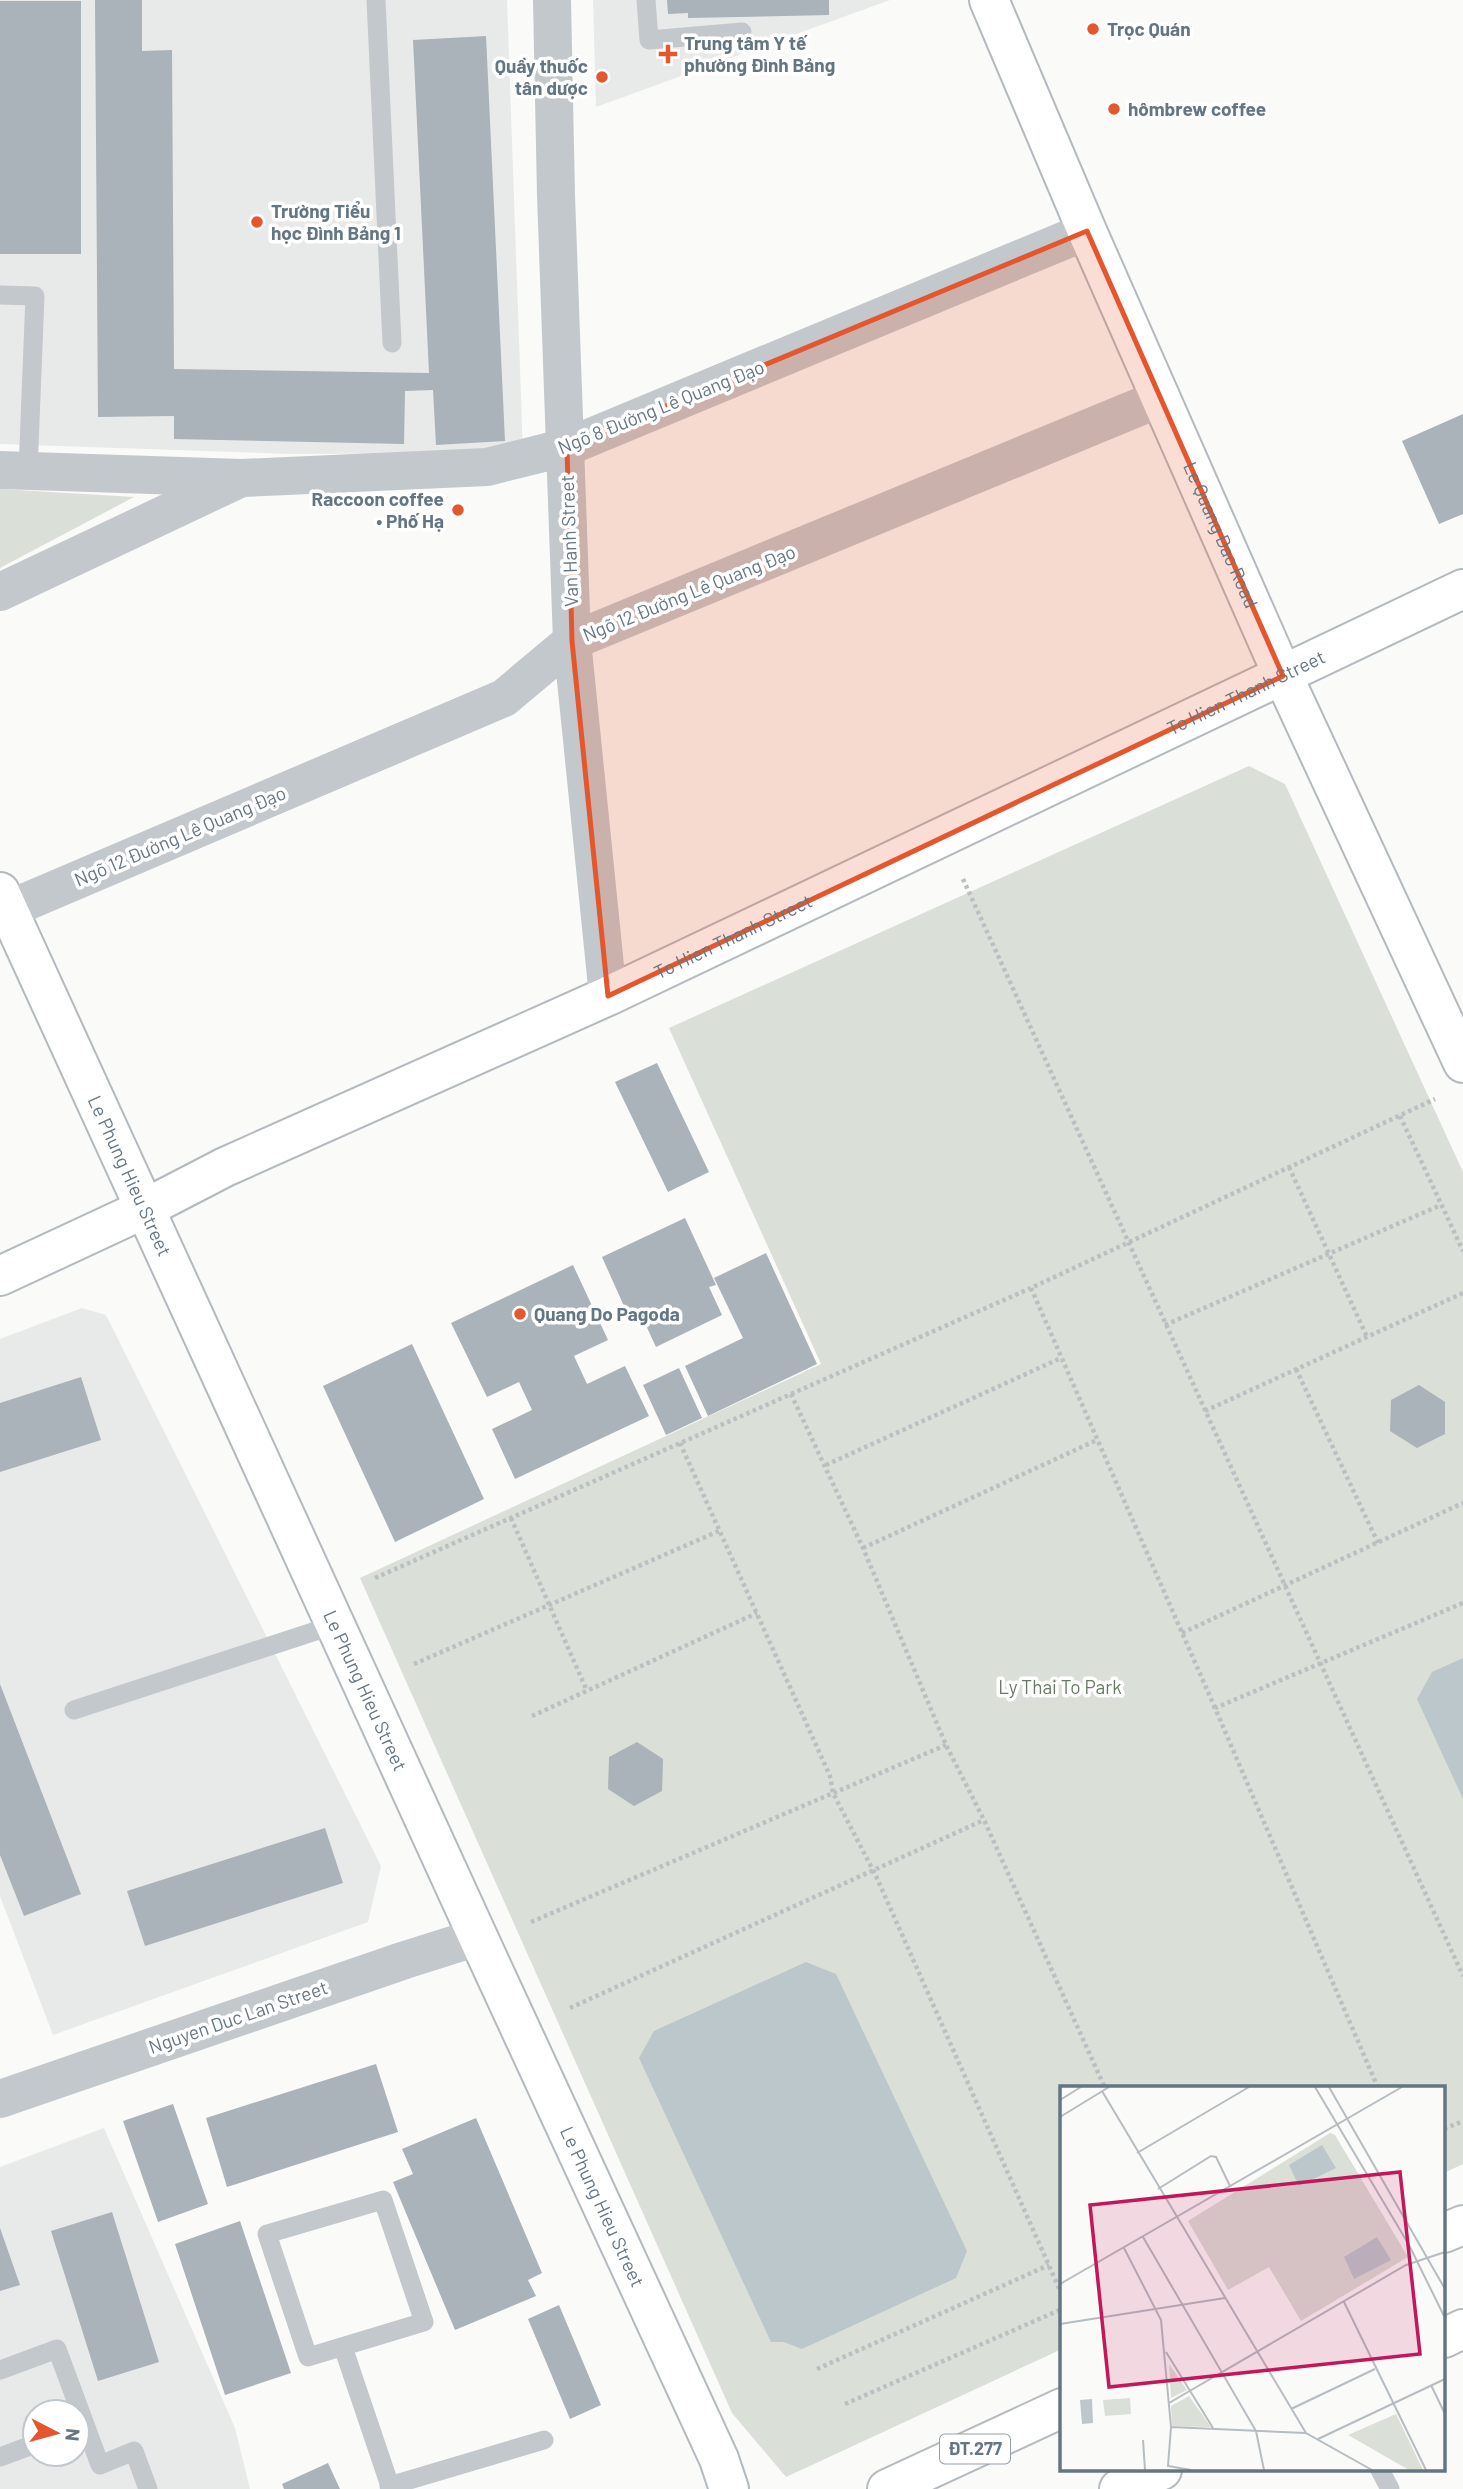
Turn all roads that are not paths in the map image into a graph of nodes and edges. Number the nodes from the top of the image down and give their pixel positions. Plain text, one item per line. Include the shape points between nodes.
1 (376, 0) edge
2 (552, 0) edge
3 (646, 0) edge
4 (989, 0) edge
5 (742, 32) dead end
6 (1087, 231) junction
7 (0, 295) edge
8 (392, 343) dead end
9 (1161, 398) junction
10 (567, 447) junction
11 (14, 470) edge
12 (242, 478) junction
13 (1463, 589) edge
14 (0, 592) edge
15 (572, 641) junction
16 (1283, 676) junction
17 (3, 905) edge
18 (608, 996) junction
19 (1463, 1063) edge
20 (144, 1209) junction
21 (0, 1276) edge
22 (334, 1625) junction
23 (74, 1710) dead end
24 (478, 1937) junction
25 (0, 2099) edge
26 (1463, 2225) edge
27 (1446, 2233) edge
28 (1463, 2329) edge
29 (1446, 2337) edge
30 (343, 2347) junction
31 (0, 2370) edge
32 (72, 2398) edge
33 (1060, 2409) edge
34 (544, 2440) dead end
35 (91, 2447) edge
36 (21, 2449) edge
37 (0, 2457) edge
38 (1157, 2472) edge
39 (1381, 2472) edge
40 (390, 2487) edge
41 (148, 2489) edge
42 (729, 2489) edge
43 (887, 2489) edge
44 (1119, 2489) edge
45 (1390, 2489) edge

1 - 8 lane
2 - 10 street, Van Hanh Street
3 - 5 lane via 649,40
4 - 6 main road, Le Quang Dao Road
6 - 9 main road, Le Quang Dao Road
6 - 10 street, Ngõ 8 Đường Lê Quang Đạo
7 - 11 lane via 35,296
9 - 15 street, Ngõ 12 Đường Lê Quang Đạo
9 - 16 main road, Le Quang Dao Road
10 - 12 street, Ngõ 8 Đường Lê Quang Đạo via 487,467
10 - 15 street, Van Hanh Street
11 - 12 street, Ngõ 8 Đường Lê Quang Đạo
12 - 14 street
13 - 16 main road, To Hien Thanh Street
15 - 17 street, Ngõ 12 Đường Lê Quang Đạo via 504,698
15 - 18 street, Van Hanh Street
16 - 18 main road, To Hien Thanh Street
16 - 19 main road, Le Quang Dao Road
17 - 20 main road, Le Phung Hieu Street
18 - 20 main road, To Hien Thanh Street via 225,1167
20 - 21 main road, To Hien Thanh Street
20 - 22 main road, Le Phung Hieu Street
22 - 23 lane
22 - 24 main road, Le Phung Hieu Street
24 - 25 street, Nguyen Duc Lan Street
24 - 42 main road, Le Phung Hieu Street via 714,2447
26 - 27 main road
28 - 29 main road
30 - 30 lane via 424,2322 383,2200 267,2234 308,2357
30 - 40 lane
31 - 32 lane via 57,2349
33 - 43 main road, ĐT.277
34 - 40 lane
35 - 41 lane via 100,2465 134,2451
36 - 37 lane
38 - 44 main road
39 - 45 lane

